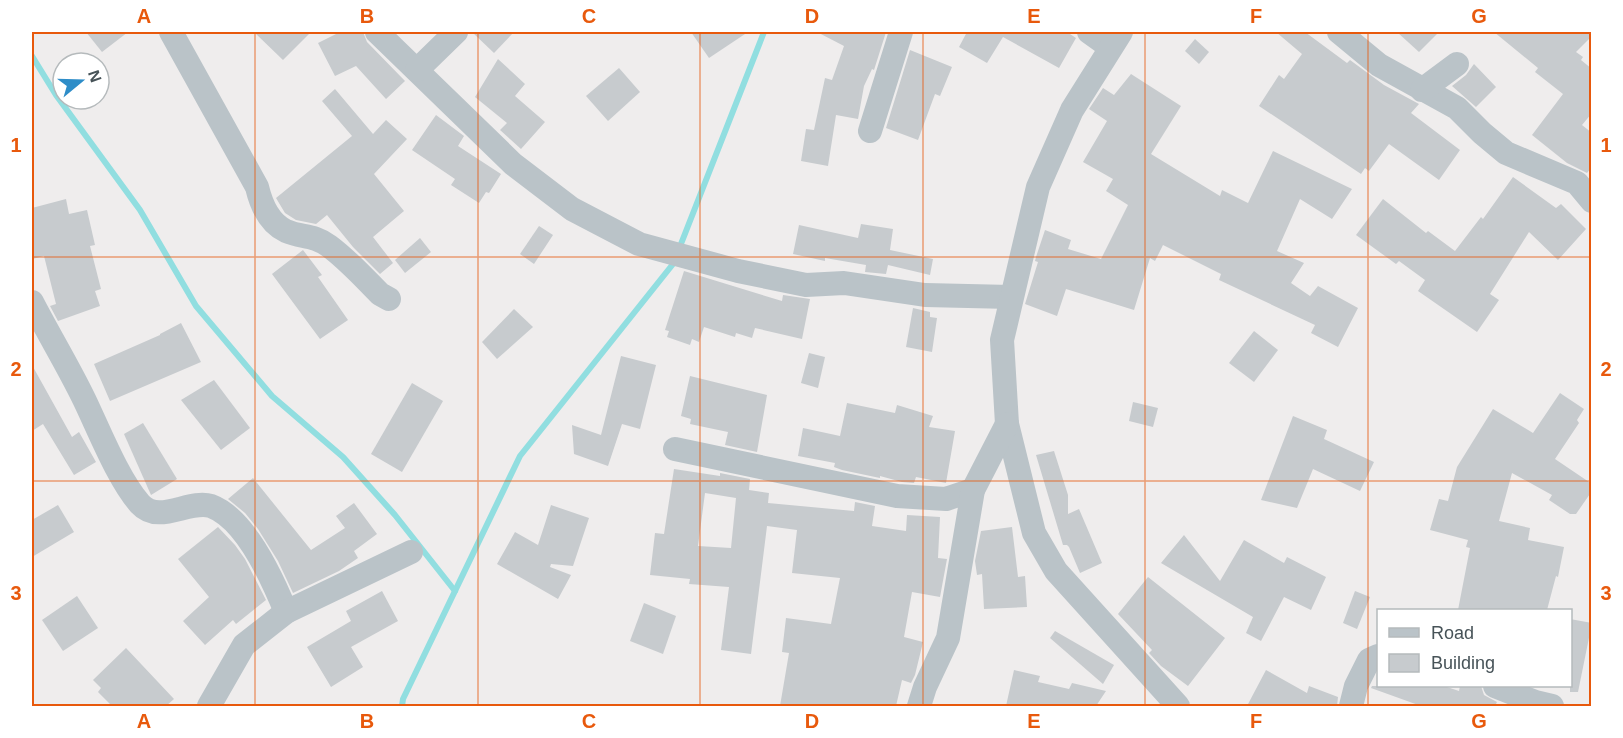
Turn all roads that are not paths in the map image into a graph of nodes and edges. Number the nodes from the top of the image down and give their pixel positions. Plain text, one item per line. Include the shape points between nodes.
1 (171, 32) edge
2 (377, 32) edge
3 (456, 32) edge
4 (902, 32) edge
5 (1089, 32) edge
6 (1339, 32) edge
7 (1115, 39) edge
8 (1457, 64) dead end
9 (417, 70) junction
10 (1422, 90) junction
11 (870, 131) dead end
12 (1590, 195) edge
13 (1011, 297) junction
14 (389, 299) dead end
15 (32, 302) edge
16 (1007, 424) junction
17 (675, 448) dead end
18 (974, 490) junction
19 (411, 552) dead end
20 (286, 612) junction
21 (1377, 656) edge
22 (1498, 687) edge
23 (209, 706) edge
24 (919, 706) edge
25 (1178, 706) edge
26 (1351, 706) edge
27 (1552, 706) edge

1 - 14 street via 273,221 286,231 328,245
2 - 9 street
3 - 9 street
4 - 11 street
5 - 7 street
6 - 10 street via 1380,65
7 - 13 street via 1072,110 1038,187
8 - 10 street
9 - 13 street via 513,165 572,209 639,244 806,285 844,283 925,295
10 - 12 street via 1457,108 1506,153 1577,183
13 - 16 street via 1002,340
15 - 20 street via 142,506 156,512 202,505 234,520 257,554
16 - 18 street
16 - 25 street via 1034,533 1056,571
17 - 18 street via 897,496 946,499
18 - 24 street via 948,638
19 - 20 street
20 - 23 street via 244,645
21 - 26 street via 1369,660
22 - 27 street

